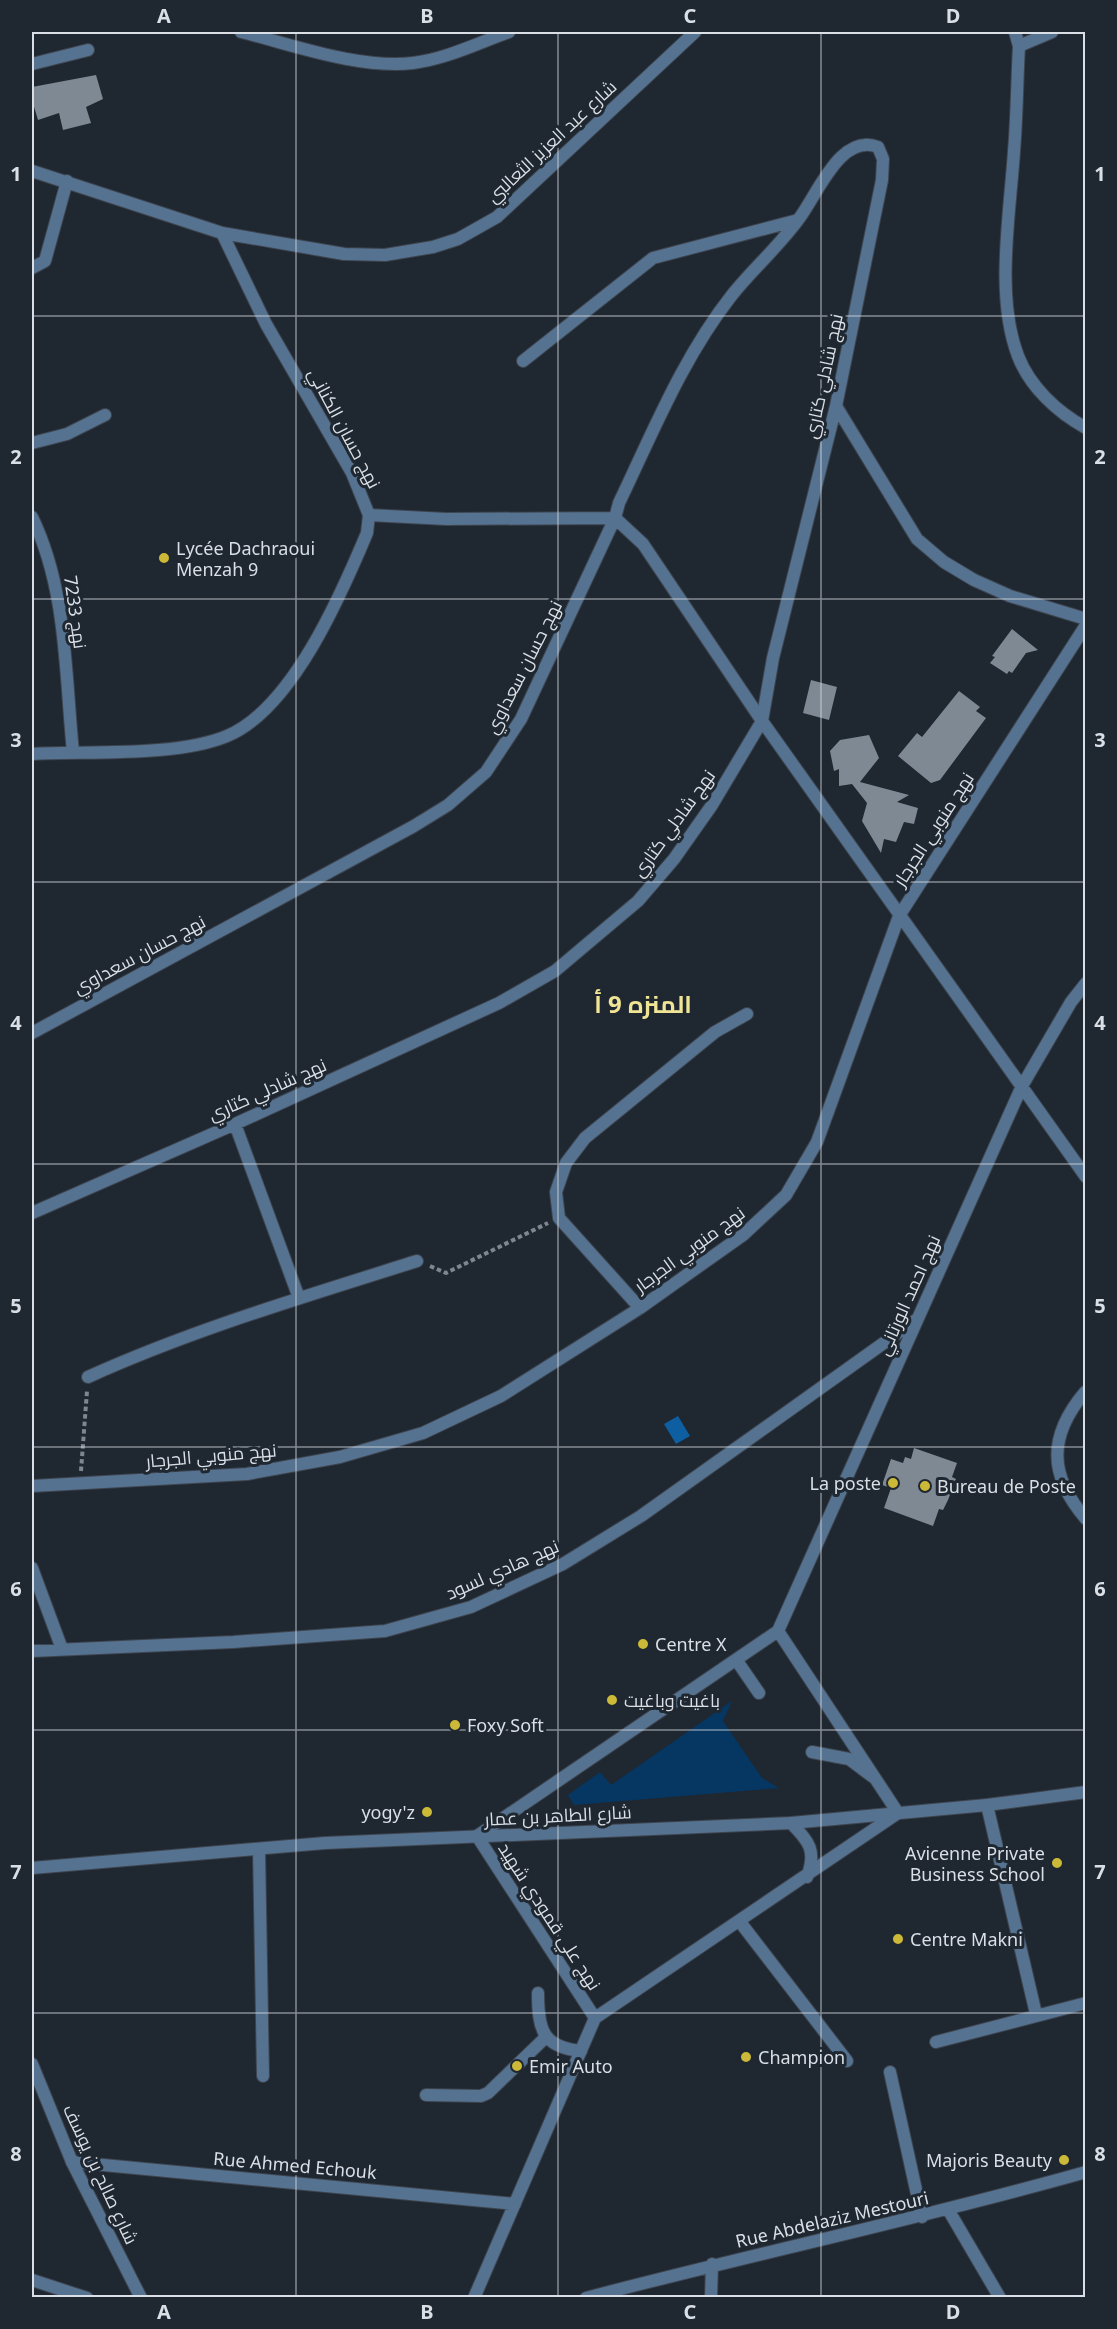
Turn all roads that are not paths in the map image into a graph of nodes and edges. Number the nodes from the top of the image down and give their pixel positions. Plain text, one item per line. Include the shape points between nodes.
1 (241, 32) edge
2 (509, 32) edge
3 (695, 32) edge
4 (1015, 32) edge
5 (1052, 32) edge
6 (1019, 46) junction
7 (87, 50) dead end
8 (32, 64) edge
9 (869, 144) joint
10 (32, 171) edge
11 (67, 182) junction
12 (799, 220) junction
13 (222, 233) junction
14 (32, 267) edge
15 (523, 361) dead end
16 (836, 406) junction
17 (105, 415) dead end
18 (1086, 428) edge
19 (32, 443) edge
20 (369, 515) junction
21 (32, 517) edge
22 (615, 518) junction
23 (1086, 619) edge
24 (1086, 625) edge
25 (762, 722) junction
26 (73, 752) junction
27 (32, 754) edge
28 (899, 916) junction
29 (1086, 983) edge
30 (747, 1014) dead end
31 (32, 1033) edge
32 (1022, 1086) junction
33 (235, 1124) junction
34 (1086, 1177) edge
35 (32, 1213) edge
36 (417, 1261) road end
37 (299, 1298) junction
38 (640, 1308) junction
39 (916, 1320) junction
40 (88, 1377) road end
41 (1085, 1392) edge
42 (32, 1486) edge
43 (1086, 1519) edge
44 (32, 1568) edge
45 (778, 1631) junction
46 (62, 1649) junction
47 (32, 1651) edge
48 (737, 1661) junction
49 (759, 1693) dead end
50 (812, 1752) dead end
51 (873, 1777) junction
52 (1086, 1792) edge
53 (987, 1805) junction
54 (898, 1813) junction
55 (790, 1823) junction
56 (477, 1836) junction
57 (259, 1849) junction
58 (32, 1868) edge
59 (806, 1878) junction
60 (740, 1922) junction
61 (538, 1993) dead end
62 (1086, 2003) edge
63 (1036, 2014) junction
64 (595, 2018) junction
65 (546, 2037) junction
66 (936, 2042) dead end
67 (581, 2050) junction
68 (847, 2061) dead end
69 (32, 2064) edge
70 (890, 2072) dead end
71 (263, 2076) dead end
72 (426, 2095) dead end
73 (72, 2162) junction
74 (1086, 2172) edge
75 (515, 2204) junction
76 (949, 2211) junction
77 (922, 2217) junction
78 (712, 2264) junction
79 (32, 2280) edge
80 (87, 2298) edge
81 (141, 2298) edge
82 (474, 2298) edge
83 (586, 2298) edge
84 (711, 2298) edge
85 (1000, 2298) edge

1 - 2 street via 348,58 391,64 441,56
3 - 13 street, شارع عبد العزيز الثعالبي via 497,218 458,239 385,255 344,254
4 - 6 street
5 - 6 street
6 - 18 street via 1008,241 1008,315 1018,357 1039,392 1069,419
7 - 8 street
9 - 12 street, نهج حسان سعداوي via 857,146 834,165
9 - 16 street, نهج شادلي كتاري via 878,147 884,159 882,180
10 - 11 street, شارع عبد العزيز الثعالبي
11 - 13 street, شارع عبد العزيز الثعالبي
11 - 14 street via 45,261
12 - 15 street via 653,258
12 - 22 street, نهج حسان سعداوي via 731,296 689,358
13 - 20 street, نهج حسان الكناني via 266,324 352,473
16 - 23 street via 917,539 974,580 1010,597
16 - 25 street, نهج شادلي كتاري
17 - 19 street via 67,434
20 - 22 street via 446,519
20 - 26 street, نهج حسان الكناني via 367,533 305,658 262,713 244,728 200,743 126,752
21 - 26 street, نهج 7233 via 54,577
22 - 25 street via 643,544
22 - 31 street, نهج حسان سعداوي via 521,719 486,772 448,805 414,826
24 - 28 street, نهج منوبي الجرجار
25 - 28 street
25 - 33 street, نهج شادلي كتاري via 674,859 638,901 555,971 499,1003
26 - 27 street, نهج حسان الكناني
28 - 32 street
28 - 38 street, نهج منوبي الجرجار via 817,1142 786,1195 743,1235
29 - 32 street, نهج احمد الورتاني
30 - 38 street via 715,1032 585,1138 566,1163 556,1192 559,1218
32 - 34 street
32 - 39 street, نهج احمد الورتاني
33 - 35 street, نهج شادلي كتاري
33 - 37 street
36 - 37 street
37 - 40 street
38 - 42 street, نهج منوبي الجرجار via 501,1396 423,1433 340,1457 247,1474
39 - 45 street, نهج احمد الورتاني
39 - 46 street, نهج هادي لسود via 641,1516 563,1564 471,1607 385,1631
41 - 43 street via 1068,1412 1058,1442 1058,1471 1068,1498
44 - 46 street
45 - 48 street, نهج علي قمودي شهيد
45 - 51 street
46 - 47 street, نهج هادي لسود
48 - 49 street
48 - 56 street, نهج علي قمودي شهيد
50 - 51 street via 849,1759
51 - 54 street
52 - 53 street, شارع الطاهر بن عمار
53 - 54 street, شارع الطاهر بن عمار
53 - 63 street
54 - 55 street, شارع الطاهر بن عمار
54 - 59 street
55 - 56 street, شارع الطاهر بن عمار
55 - 59 street via 810,1846 813,1863
56 - 57 street, شارع الطاهر بن عمار
56 - 64 street, نهج علي قمودي شهيد
57 - 58 street, شارع الطاهر بن عمار
57 - 71 street
59 - 60 street
60 - 64 street
60 - 68 street
61 - 65 street via 541,2028
62 - 63 street
63 - 66 street
64 - 67 street
65 - 67 street via 562,2049
65 - 72 street via 481,2096
67 - 75 street
69 - 73 street, شارع صالح بن يوسف
70 - 77 street
73 - 75 street, Rue Ahmed Echouk
73 - 81 street, شارع صالح بن يوسف
74 - 76 street, Rue Abdelaziz Mestouri
75 - 82 street
76 - 77 street, Rue Abdelaziz Mestouri
76 - 85 street
77 - 78 street, Rue Abdelaziz Mestouri
78 - 83 street, Rue Abdelaziz Mestouri
78 - 84 street
79 - 80 street

